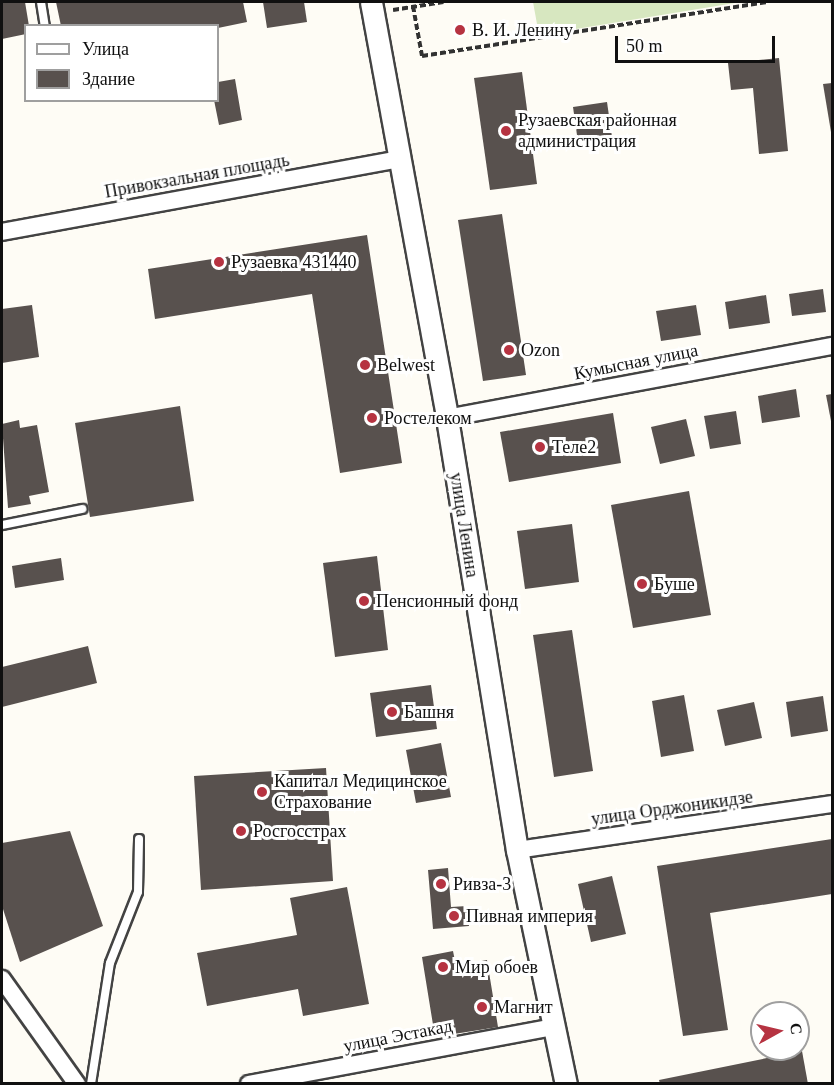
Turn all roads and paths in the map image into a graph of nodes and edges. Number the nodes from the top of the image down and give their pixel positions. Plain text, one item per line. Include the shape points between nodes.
1 (41, 2) edge
2 (443, 2) edge
3 (766, 2) edge
4 (413, 6) junction
5 (372, 7) edge
6 (45, 24) edge
7 (399, 159) junction
8 (2, 232) edge
9 (832, 346) edge
10 (447, 418) junction
11 (82, 509) dead end
12 (2, 525) edge
13 (832, 804) edge
14 (139, 839) dead end
15 (517, 850) junction
16 (2, 979) edge
17 (554, 1027) junction
18 (77, 1083) edge
19 (91, 1083) edge
20 (249, 1083) edge
21 (566, 1083) edge

1 - 6 lane
2 - 4 path
3 - 4 path via 422,56
4 - 5 path
5 - 7 street, улица Ленина
7 - 8 street, Привокзальная площадь
7 - 10 street, улица Ленина
9 - 10 street, Кумысная улица
10 - 15 street, улица Ленина
11 - 12 lane
13 - 15 street, улица Орджоникидзе
14 - 19 lane via 138,892 110,963
15 - 17 street, улица Ленина
16 - 18 street
17 - 20 street, улица Эстакад
17 - 21 street, улица Ленина

